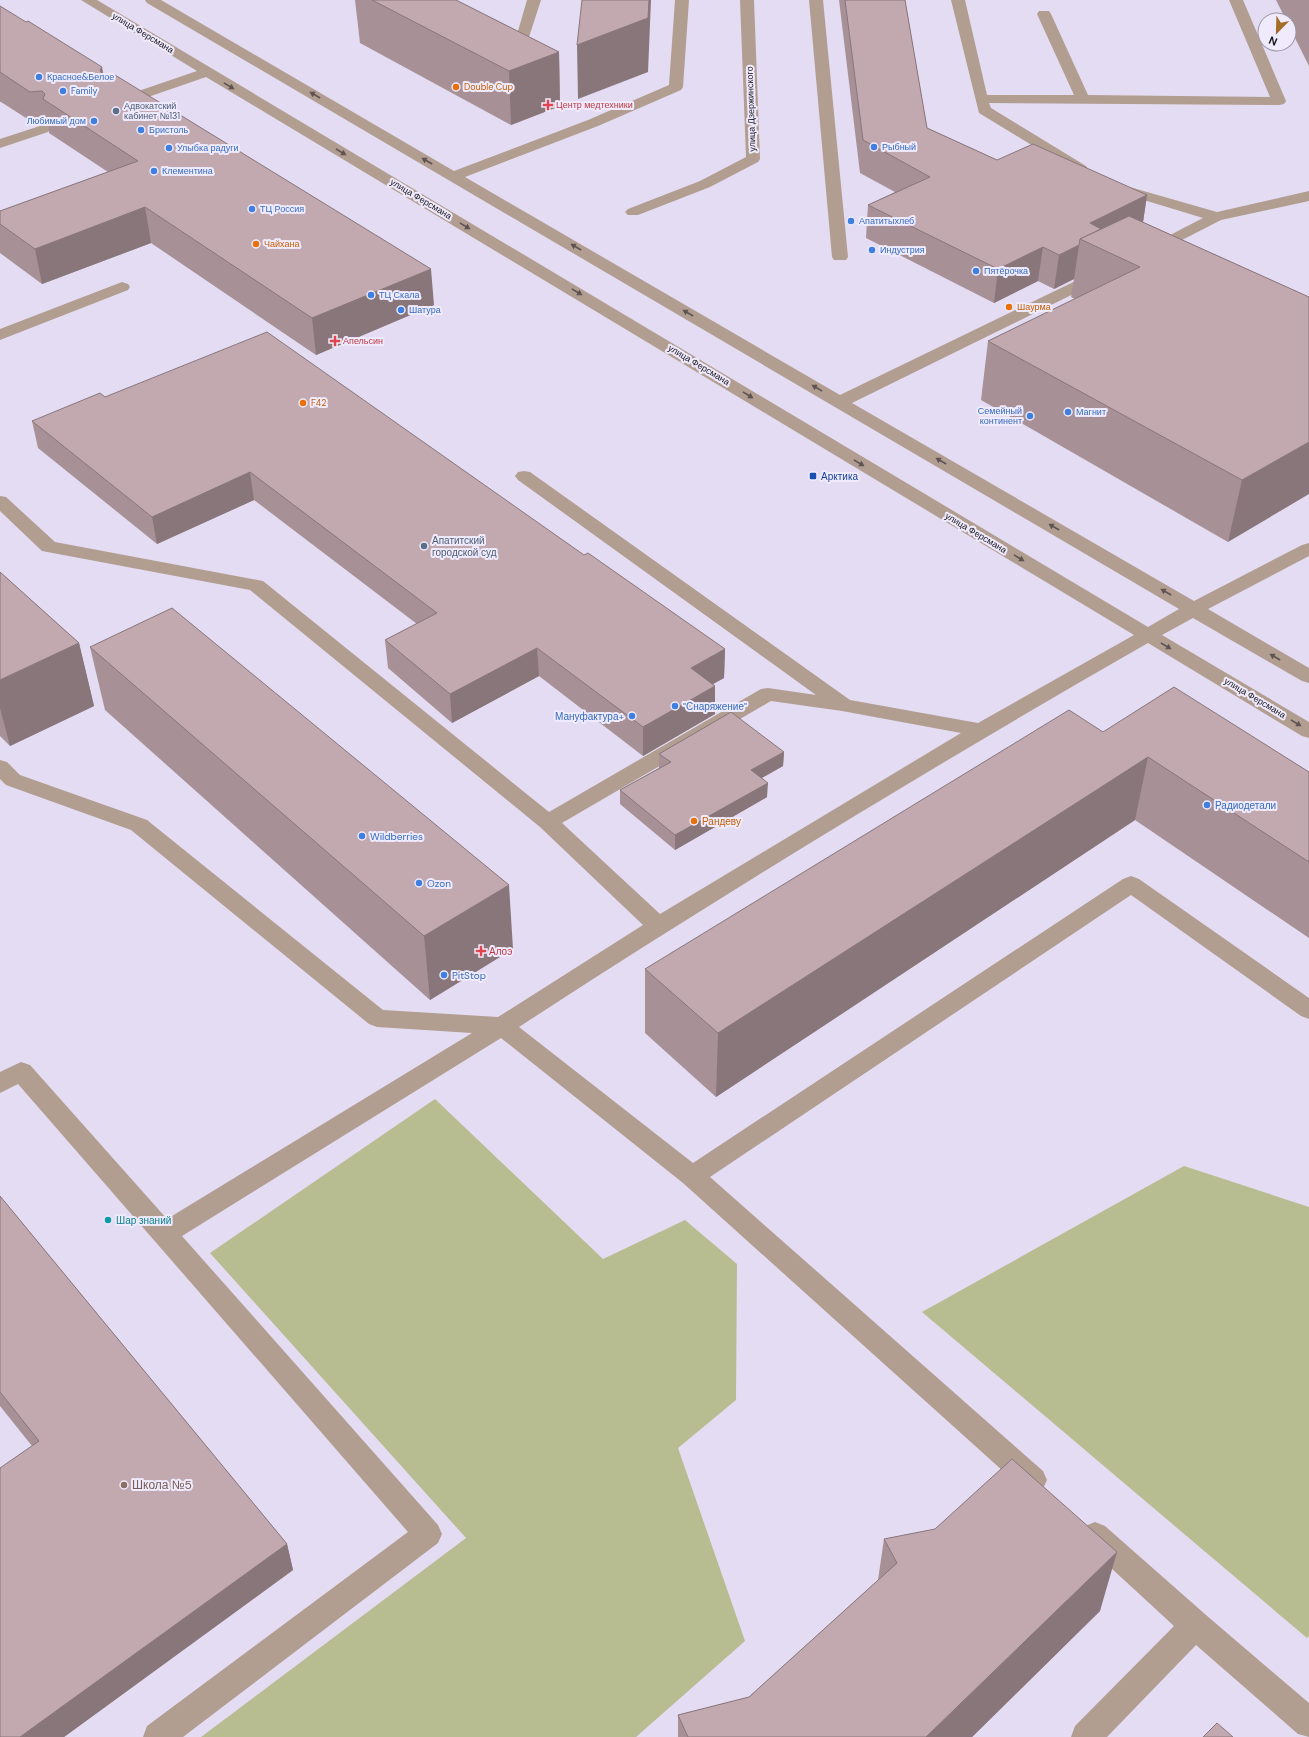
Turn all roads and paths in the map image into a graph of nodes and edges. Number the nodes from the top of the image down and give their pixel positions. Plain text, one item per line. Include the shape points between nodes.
1 (88, 0) edge
2 (152, 0) edge
3 (534, 0) edge
4 (682, 0) edge
5 (747, 0) edge
6 (816, 0) edge
7 (958, 0) edge
8 (1236, 0) edge
9 (1044, 14) dead end
10 (480, 35) edge
11 (206, 72) junction
12 (982, 99) junction
13 (1083, 100) junction
14 (114, 104) edge
15 (43, 129) edge
16 (0, 144) edge
17 (454, 176) junction
18 (1091, 176) edge
19 (1104, 184) edge
20 (1309, 196) edge
21 (634, 212) dead end
22 (1216, 217) junction
23 (840, 257) dead end
24 (1134, 259) edge
25 (1113, 269) edge
26 (122, 287) dead end
27 (0, 335) edge
28 (840, 402) junction
29 (524, 476) dead end
30 (0, 501) edge
31 (1309, 549) edge
32 (1194, 609) junction
33 (1148, 635) junction
34 (1309, 677) edge
35 (844, 705) junction
36 (981, 730) junction
37 (1309, 731) edge
38 (0, 767) edge
39 (548, 822) junction
40 (658, 926) junction
41 (1309, 1010) edge
42 (502, 1026) junction
43 (0, 1084) edge
44 (692, 1176) junction
45 (164, 1234) junction
46 (1047, 1493) edge
47 (1077, 1520) edge
48 (1195, 1625) junction
49 (1309, 1723) edge
50 (158, 1737) edge
51 (1086, 1737) edge

1 - 11 street, улица Ферсмана
17 -> 2 street
3 - 10 street via 524,34 487,38
4 - 17 street via 676,87 593,123
5 - 21 street, улица Дзержинского via 753,159 705,184
6 - 23 street
7 - 12 street
8 - 13 street via 1279,101
9 - 13 street
11 - 14 street
11 -> 33 street, улица Ферсмана
12 - 13 street
12 - 18 street via 984,110
15 - 16 street
28 -> 17 street
19 - 22 street
20 - 22 street
22 - 24 street
25 - 28 street
26 - 27 street
32 -> 28 street
29 - 35 street
30 - 39 street via 49,547 256,585
31 - 32 street
32 - 33 street
34 -> 32 street
33 - 36 street
33 -> 37 street, улица Ферсмана
35 - 36 street
35 - 39 street via 768,694
36 - 40 street
38 - 42 street via 13,780 139,825 377,1018
39 - 40 street
40 - 42 street
41 - 44 street via 1131,884
42 - 44 street
42 - 45 street
43 - 45 street via 21,1071
44 - 46 street
45 - 50 street via 428,1534
47 - 48 street
48 - 49 street
48 - 51 street

